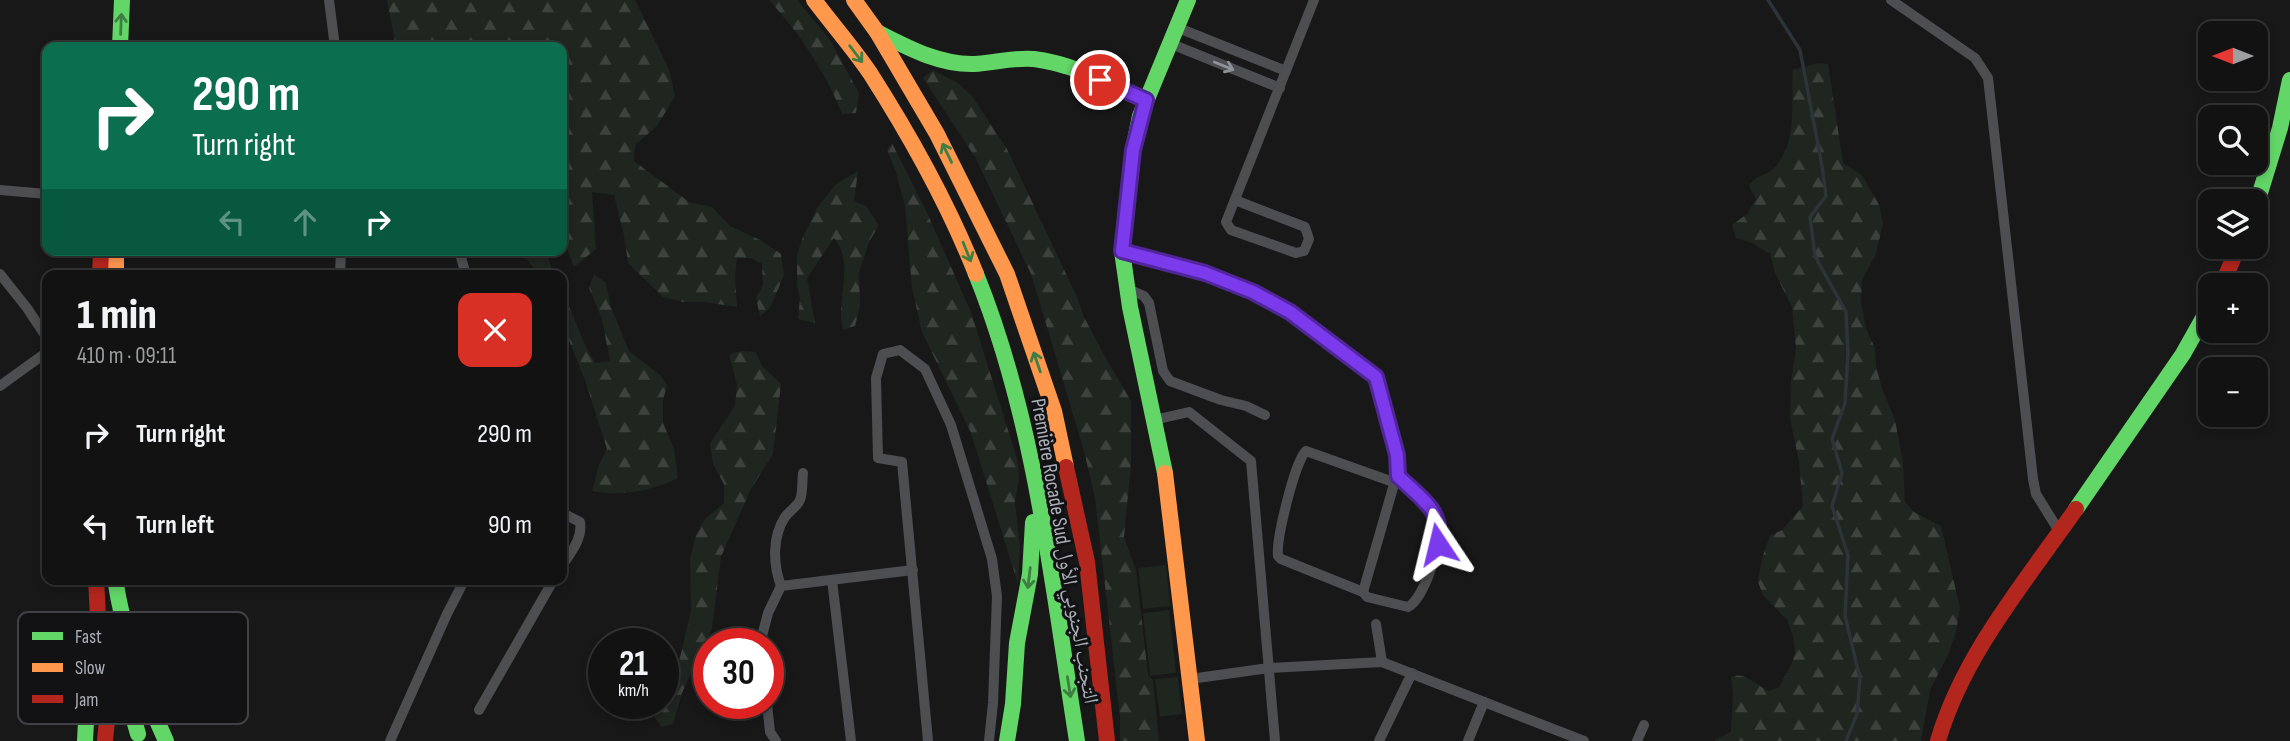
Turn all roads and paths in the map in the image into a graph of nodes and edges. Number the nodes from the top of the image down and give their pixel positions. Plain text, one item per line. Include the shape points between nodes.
1 (108, 0) edge
2 (122, 0) edge
3 (329, 0) edge
4 (814, 0) edge
5 (854, 0) edge
6 (1188, 0) edge
7 (1314, 0) edge
8 (1891, 0) edge
9 (1176, 27) junction
10 (877, 32) junction
11 (107, 42) edge
12 (120, 42) edge
13 (334, 42) edge
14 (1169, 43) junction
15 (936, 59) junction
16 (1286, 71) junction
17 (2290, 80) edge
18 (1280, 88) junction
19 (912, 92) junction
20 (1146, 100) junction
21 (2261, 189) edge
22 (0, 190) edge
23 (42, 194) edge
24 (1235, 200) junction
25 (1122, 251) junction
26 (0, 274) edge
27 (1126, 288) junction
28 (2198, 327) edge
29 (42, 330) edge
30 (42, 356) edge
31 (0, 386) edge
32 (1265, 415) dead end
33 (1154, 420) junction
34 (803, 473) dead end
35 (1397, 480) junction
36 (1036, 485) junction
37 (567, 516) edge
38 (2059, 531) junction
39 (567, 558) edge
40 (913, 570) junction
41 (832, 580) junction
42 (94, 585) edge
43 (95, 585) edge
44 (114, 585) edge
45 (115, 585) edge
46 (462, 585) edge
47 (551, 585) edge
48 (782, 586) junction
49 (1363, 592) junction
50 (92, 612) edge
51 (97, 612) edge
52 (115, 612) edge
53 (120, 612) edge
54 (1376, 624) dead end
55 (764, 628) edge
56 (1382, 662) junction
57 (1269, 668) junction
58 (1412, 673) junction
59 (1190, 678) junction
60 (1484, 702) junction
61 (479, 710) dead end
62 (769, 719) edge
63 (158, 724) edge
64 (1644, 725) dead end
65 (1553, 736) edge
66 (142, 737) edge
67 (106, 741) edge
68 (166, 741) edge
69 (390, 741) edge
70 (776, 741) edge
71 (851, 741) edge
72 (928, 741) edge
73 (989, 741) edge
74 (1007, 741) edge
75 (1077, 741) edge
76 (1107, 741) edge
77 (1197, 741) edge
78 (1275, 741) edge
79 (1379, 741) edge
80 (1468, 741) edge
81 (1584, 741) edge
82 (1637, 741) edge
83 (1938, 741) edge

1 - 11 main road
12 -> 2 main road
3 - 13 street
4 -> 36 main road, Première Rocade Sud التجنب الجنوبي الأول via 869,72 963,241 996,323
5 - 10 main road, Première Rocade Sud التجنب الجنوبي الأول
6 - 9 main road
7 - 16 street
8 - 38 street via 1975,58 1988,78 2033,479 2036,494
9 - 14 main road
9 - 16 street
10 - 15 main road
10 - 19 main road, Première Rocade Sud التجنب الجنوبي الأول
14 -> 18 street
14 - 20 main road
15 - 19 main road via 916,67 911,76
15 - 20 main road via 974,64 1034,59 1069,68
16 - 18 street
17 - 21 main road
18 - 24 street
76 -> 19 main road, Première Rocade Sud التجنب الجنوبي الأول via 1087,562 1054,411 1007,274
20 - 25 main road via 1134,142
22 - 23 street
24 - 24 street via 1227,227 1297,253 1304,251 1309,239 1305,227
25 - 27 main road
25 - 35 street via 1205,273 1253,292 1290,312 1376,377 1397,455
26 - 29 street
27 - 32 street via 1149,303 1163,371 1170,381
27 - 33 main road
28 - 38 main road
30 - 31 street
33 - 57 street via 1189,412 1251,461
33 - 59 main road via 1166,477
34 - 48 street via 801,500 778,532 776,573
35 - 49 street
35 - 49 street via 1438,519 1438,544 1422,594 1414,604 1385,602
35 - 49 street via 1306,451 1295,475 1278,556
36 -> 74 main road via 1030,574
36 -> 75 main road, Première Rocade Sud التجنب الجنوبي الأول
37 - 39 street via 580,522 581,530
38 - 83 main road via 1970,662
40 - 41 street
40 - 72 street
40 - 73 street via 902,462 878,458 876,378 883,354 900,350 925,369 951,425 992,559 997,596
41 - 48 street
41 - 71 street
42 - 50 main road
43 - 51 main road
44 - 52 main road
45 - 53 main road
46 - 69 street
47 - 61 street
48 - 55 street
54 - 56 street
56 - 57 street
56 - 58 street
57 - 59 street
57 - 78 street
58 - 60 street
58 - 79 street
59 - 77 main road
60 - 65 street
60 - 80 street
62 - 70 street
63 - 68 main road
64 - 82 street
65 - 81 street
66 - 67 main road via 123,731

